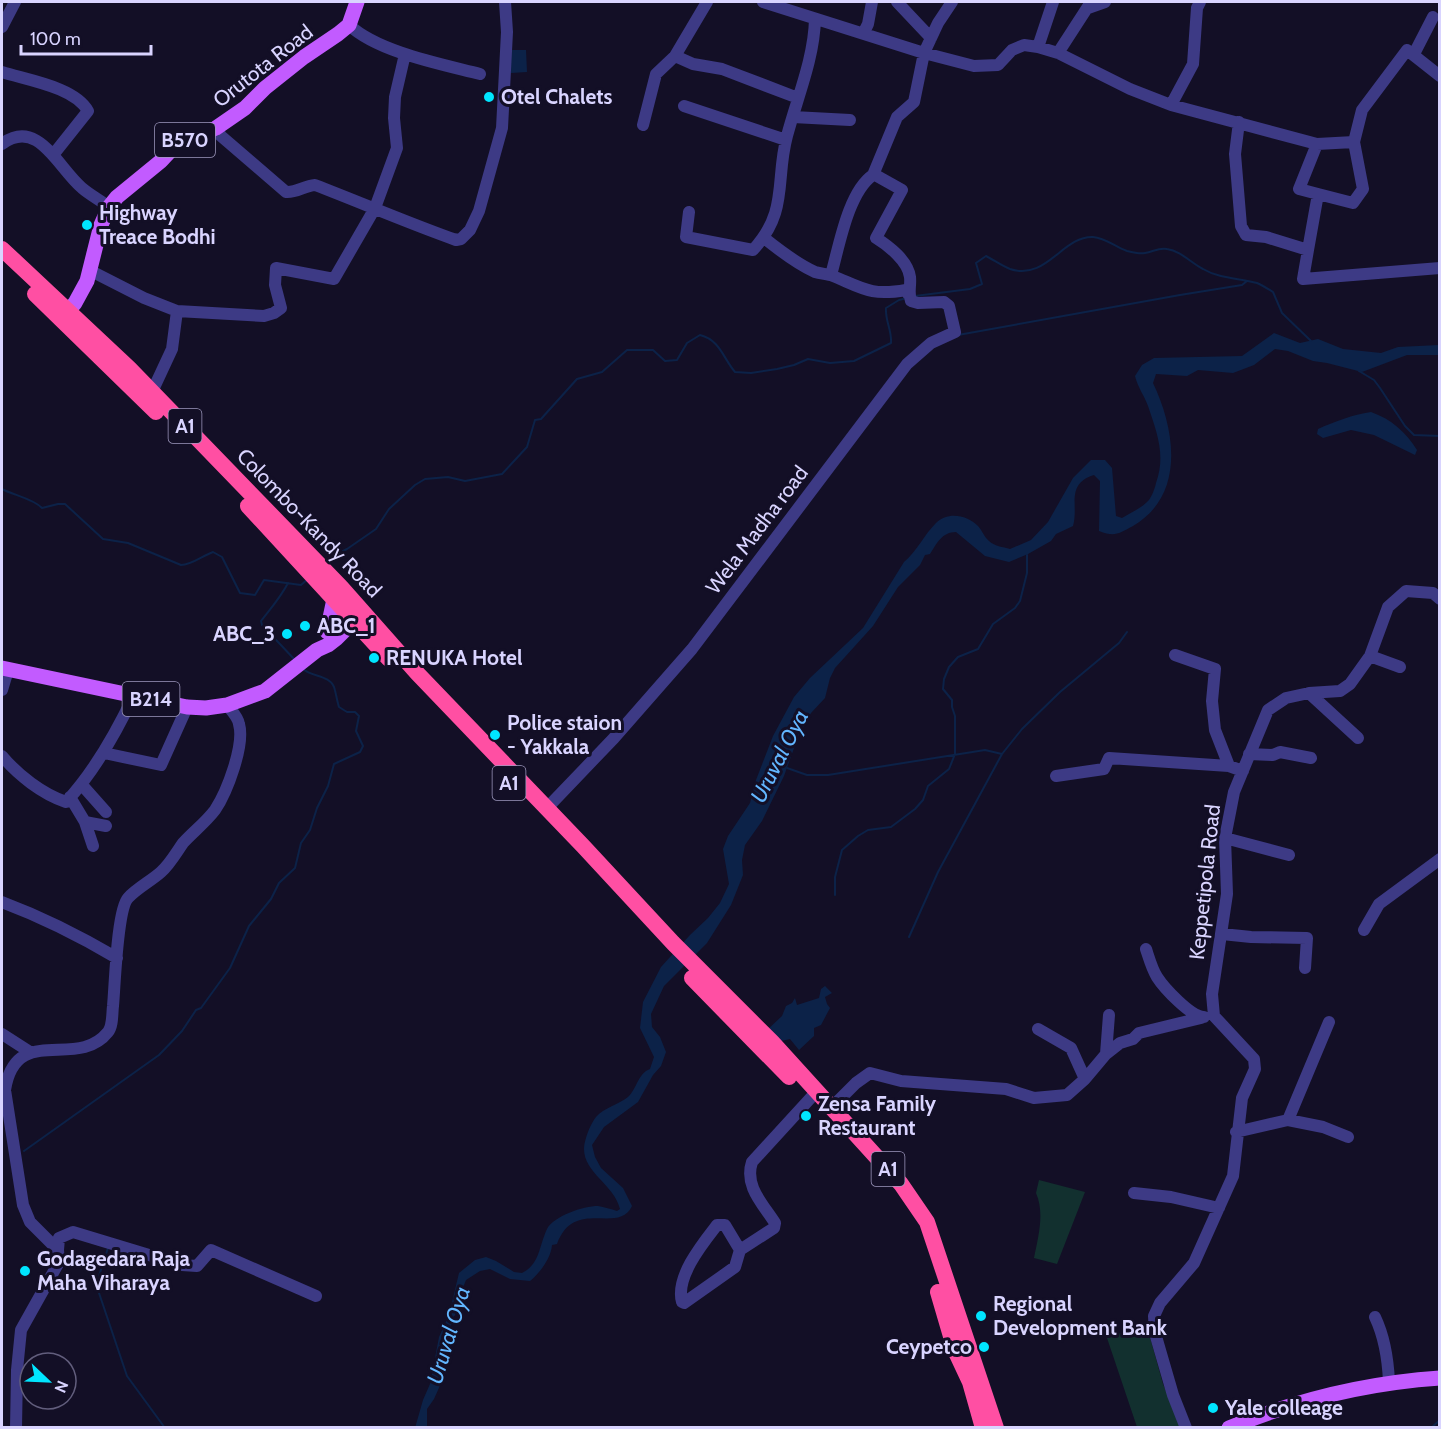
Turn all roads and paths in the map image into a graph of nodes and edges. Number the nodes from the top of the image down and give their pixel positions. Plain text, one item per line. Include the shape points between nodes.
1 (15, 2) edge
2 (357, 2) edge
3 (505, 2) edge
4 (707, 2) edge
5 (763, 2) edge
6 (872, 2) edge
7 (897, 2) edge
8 (952, 2) edge
9 (1053, 2) edge
10 (1105, 2) edge
11 (1200, 2) edge
12 (1089, 5) edge
13 (1433, 17) dead end
14 (815, 19) junction
15 (349, 25) junction
16 (2, 27) edge
17 (864, 32) junction
18 (931, 38) junction
19 (1038, 47) junction
20 (924, 53) junction
21 (1058, 53) junction
22 (405, 54) junction
23 (1414, 54) junction
24 (675, 56) junction
25 (2, 72) edge
26 (480, 74) dead end
27 (1440, 76) edge
28 (798, 98) junction
29 (684, 105) dead end
30 (1171, 105) junction
31 (793, 117) junction
32 (850, 120) dead end
33 (1239, 122) junction
34 (643, 125) dead end
35 (216, 128) junction
36 (786, 140) junction
37 (1354, 142) junction
38 (2, 144) edge
39 (1317, 144) junction
40 (53, 154) junction
41 (873, 176) junction
42 (1318, 194) junction
43 (109, 207) junction
44 (375, 208) junction
45 (689, 212) dead end
46 (764, 238) junction
47 (2, 249) edge
48 (1308, 250) junction
49 (2, 263) edge
50 (1440, 268) edge
51 (91, 271) junction
52 (831, 275) junction
53 (910, 297) junction
54 (177, 311) junction
55 (65, 315) junction
56 (152, 392) junction
57 (294, 546) junction
58 (332, 590) junction
59 (1440, 599) edge
60 (356, 613) junction
61 (332, 635) junction
62 (379, 648) junction
63 (1175, 655) dead end
64 (1370, 656) junction
65 (1400, 667) dead end
66 (5, 669) edge
67 (2, 690) edge
68 (1309, 693) junction
69 (134, 695) junction
70 (227, 705) junction
71 (187, 707) junction
72 (1358, 738) dead end
73 (104, 753) junction
74 (1249, 754) junction
75 (2, 756) edge
76 (1311, 758) dead end
77 (1229, 765) junction
78 (1243, 771) junction
79 (1056, 776) dead end
80 (82, 785) junction
81 (70, 797) junction
82 (547, 808) junction
83 (106, 812) dead end
84 (86, 822) junction
85 (106, 826) dead end
86 (1225, 838) junction
87 (93, 846) dead end
88 (580, 849) junction
89 (1289, 855) dead end
90 (1440, 859) edge
91 (2, 902) edge
92 (1364, 930) dead end
93 (1222, 934) junction
94 (1146, 949) dead end
95 (117, 958) junction
96 (1305, 968) dead end
97 (1109, 1015) dead end
98 (1214, 1016) junction
99 (1201, 1018) junction
100 (1329, 1022) dead end
101 (1038, 1029) dead end
102 (2, 1034) edge
103 (30, 1052) junction
104 (1106, 1054) junction
105 (5, 1076) edge
106 (1085, 1078) junction
107 (813, 1095) junction
108 (832, 1107) junction
109 (1288, 1120) junction
110 (1236, 1132) junction
111 (1348, 1137) dead end
112 (1134, 1193) dead end
113 (1219, 1208) junction
114 (58, 1250) junction
115 (740, 1250) junction
116 (316, 1296) dead end
117 (1375, 1317) dead end
118 (962, 1348) junction
119 (1440, 1378) edge
120 (1389, 1382) junction
121 (16, 1428) edge
122 (983, 1428) edge
123 (996, 1428) edge
124 (1186, 1428) edge
125 (1229, 1428) edge

1 - 16 street
2 - 15 main road
3 - 44 street via 502,128 470,230 456,240
4 - 24 street
5 - 14 street
6 - 17 street
7 - 18 street
8 - 18 street
9 - 19 street
10 - 12 street
11 - 30 street via 1193,64
12 - 21 street
13 - 23 street
14 - 17 street
14 - 28 street via 814,40
15 - 22 street via 360,35
15 - 35 main road, Orutota Road / B570
17 - 20 street
18 - 20 street
19 - 20 street via 1024,45 1012,50 998,65 974,66
19 - 21 street
20 - 41 street via 914,102 897,117
21 - 30 street
22 - 26 street
22 - 44 street via 395,97 397,147
23 - 27 street
23 - 37 street via 1407,50 1362,110
24 - 28 street
24 - 34 street via 656,74
25 - 40 street via 65,92 84,103 88,111
28 - 31 street
29 - 36 street
30 - 33 street
31 - 32 street
31 - 36 street
33 - 39 street
33 - 48 street via 1235,154 1241,226 1246,235
35 - 43 main road, Orutota Road / B570 via 175,146 161,162 122,190
35 - 44 street via 286,192 315,185
36 - 46 street via 779,203
37 - 39 street
37 - 42 street via 1363,189 1353,203
38 - 40 street via 23,135 37,140
39 - 42 street via 1299,189
40 - 43 street via 81,188
41 - 52 street via 865,180 850,209
41 - 53 street via 902,190 876,238 890,247 904,265 910,277
42 - 48 street
43 - 51 main road, Orutota Road / B570
44 - 54 street via 334,279 276,268 275,285 281,308 274,313 264,316
45 - 46 street via 686,237 753,250
46 - 52 street via 816,273
47 - 55 highway, Colombo-Kandy Road / A1
48 - 50 street via 1303,279
49 - 55 highway, Colombo-Kandy Road / A1
51 - 54 street
51 - 55 main road, Orutota Road / B570
52 - 53 street via 862,290 906,290
53 - 82 street, Wela Madha road via 918,303 944,302 949,306 955,332 931,344 907,364 692,649
54 - 56 street via 172,349
55 - 56 highway, Colombo-Kandy Road / A1
55 - 57 highway, Colombo-Kandy Road / A1
56 - 57 highway, Colombo-Kandy Road / A1
57 - 58 highway, Colombo-Kandy Road / A1
58 - 60 highway, Colombo-Kandy Road / A1
58 - 61 main road
59 - 64 street, Keppetipola Road via 1433,593 1406,591 1388,607
60 - 61 main road, B214
60 - 62 highway, Colombo-Kandy Road / A1
60 - 82 highway, Colombo-Kandy Road / A1
61 - 62 main road via 352,636
61 - 70 main road, B214 via 265,691
62 - 88 highway, Colombo-Kandy Road / A1
63 - 77 street via 1215,669 1215,730
64 - 65 street
64 - 68 street, Keppetipola Road via 1350,684 1340,691
66 - 67 street
66 - 69 main road, B214
68 - 72 street
68 - 74 street, Keppetipola Road via 1286,698 1268,710
69 - 71 main road, B214
69 - 73 street
70 - 71 main road, B214
70 - 95 street via 239,722 241,741 224,790 214,810 163,870 127,899
71 - 73 street via 161,765
73 - 80 street
74 - 76 street via 1280,752
74 - 78 street, Keppetipola Road
75 - 81 street via 12,769 53,798 66,802
77 - 78 street
77 - 79 street via 1109,758 1104,769
78 - 86 street, Keppetipola Road via 1234,792
80 - 81 street
80 - 83 street
81 - 84 street
82 - 88 highway, Colombo-Kandy Road / A1
84 - 85 street
84 - 87 street
86 - 89 street
86 - 93 street, Keppetipola Road via 1227,894
88 - 107 highway, Colombo-Kandy Road / A1
90 - 92 street via 1379,904
91 - 95 street
93 - 96 street via 1306,938
93 - 98 street, Keppetipola Road via 1212,994
94 - 99 street via 1157,976 1190,1012
95 - 103 street via 111,1029 104,1037 81,1049
97 - 104 street
98 - 99 street
98 - 110 street via 1254,1059 1255,1069 1242,1098
99 - 104 street via 1139,1033
100 - 109 street
101 - 106 street via 1071,1048
102 - 103 street
103 - 105 street via 15,1062
104 - 106 street
105 - 114 street via 23,1205 30,1222
106 - 108 street via 1067,1095 1034,1098 1006,1089 901,1081 870,1073
107 - 108 highway, A1
107 - 115 street via 752,1162 748,1174 752,1188 775,1223 774,1228
107 - 118 highway, A1 via 912,1218
108 - 118 highway, A1 via 901,1184 927,1222
109 - 110 street
109 - 111 street
110 - 113 street via 1233,1176
112 - 113 street
113 - 124 street via 1194,1263 1160,1303 1154,1316 1155,1333
114 - 116 street via 58,1238 73,1232 197,1266 211,1250
114 - 121 street via 59,1262 21,1330
115 - 115 street via 735,1267 682,1302 681,1288 691,1263 717,1224 725,1225
117 - 120 street via 1384,1336
118 - 122 highway, A1
118 - 123 highway, A1 via 982,1382
119 - 120 main road
120 - 125 main road via 1324,1395

